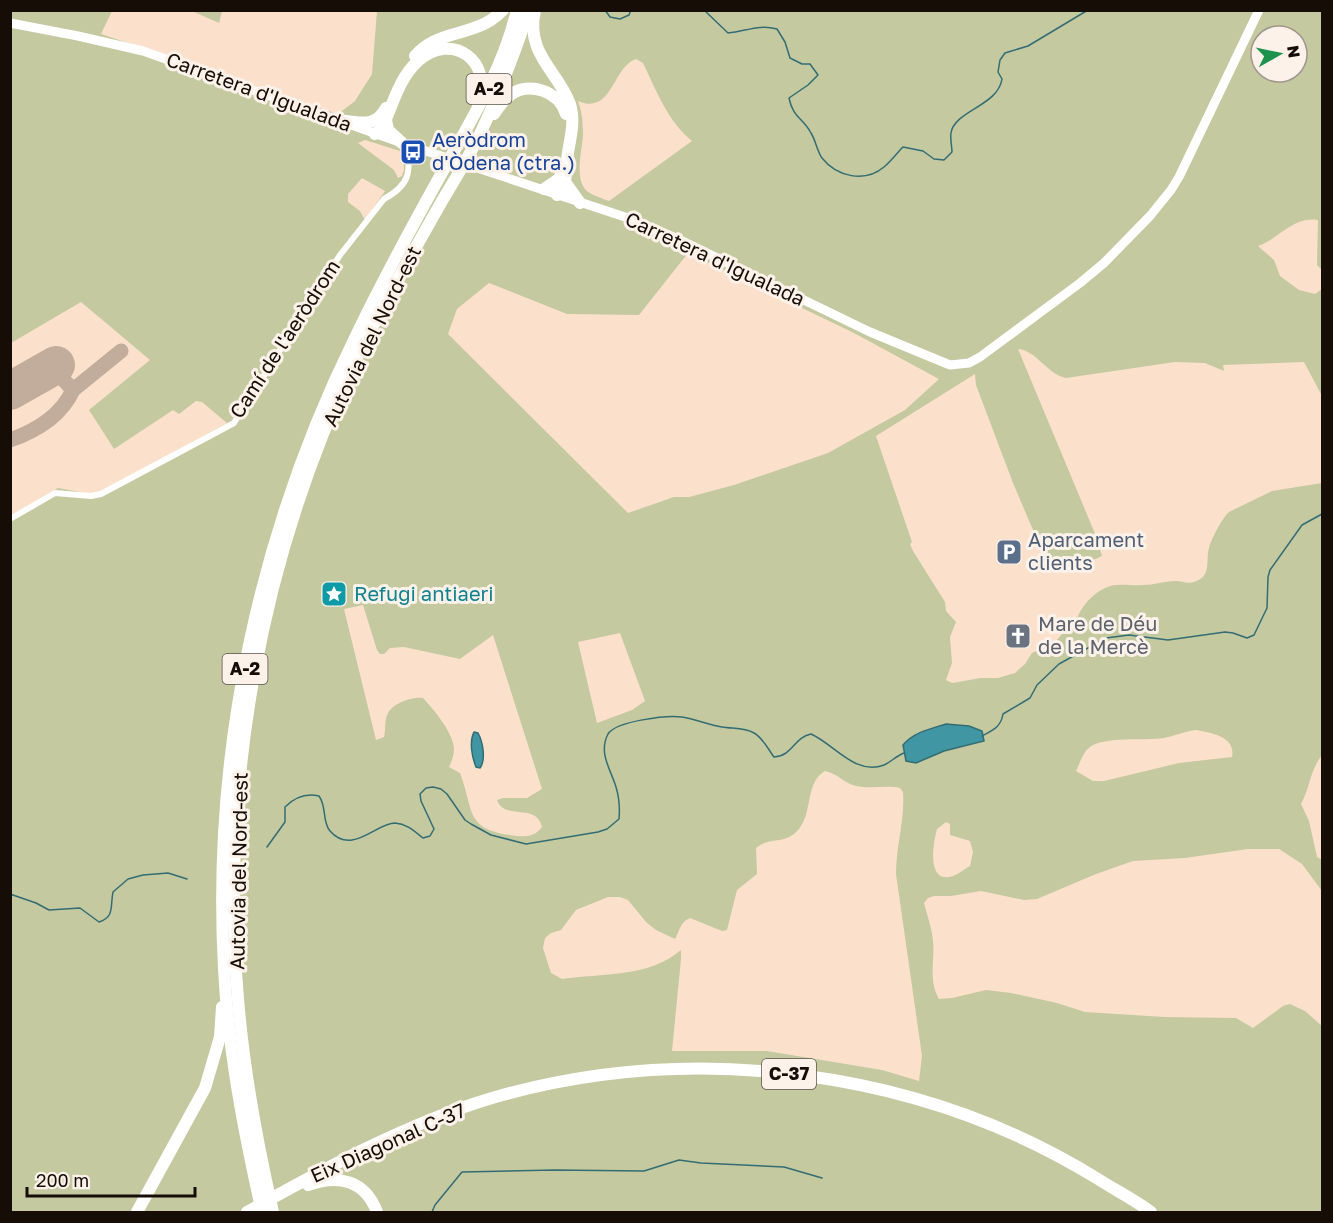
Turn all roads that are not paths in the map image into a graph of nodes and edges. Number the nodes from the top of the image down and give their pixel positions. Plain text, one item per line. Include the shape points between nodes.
1 (503, 10) edge
2 (517, 10) edge
3 (529, 10) edge
4 (536, 10) edge
5 (1259, 10) edge
6 (10, 23) edge
7 (338, 120) junction
8 (381, 120) junction
9 (375, 134) junction
10 (480, 135) junction
11 (571, 136) junction
12 (405, 144) junction
13 (448, 162) junction
14 (562, 181) junction
15 (544, 189) junction
16 (557, 195) junction
17 (580, 203) junction
18 (10, 519) edge
19 (224, 969) junction
20 (284, 1192) junction
21 (137, 1212) edge
22 (248, 1212) edge
23 (262, 1212) edge
24 (275, 1212) edge
25 (377, 1212) edge
26 (1151, 1212) edge

1 - 8 highway via 479,26 428,44 406,68
2 - 13 highway, Autovia del Nord-est / A-2 via 489,90
3 - 10 highway, Autovia del Nord-est / A-2
4 - 11 highway via 537,45 569,103 573,117
5 - 17 street, Carretera d'Igualada via 1179,177 1163,201 1096,270 969,363 940,363 678,239
6 - 7 street, Carretera d'Igualada via 143,51
7 - 8 highway
7 - 9 street, Carretera d'Igualada
8 - 9 highway via 382,128
8 - 12 highway
8 - 13 highway via 416,62 434,50 450,47 469,56 480,72 482,92
9 - 12 street, Carretera d'Igualada
10 - 11 highway via 510,94 529,88 556,98 565,110
10 - 24 highway, Autovia del Nord-est / A-2 via 375,321 334,407 296,511 263,631 248,709 234,873 234,940 249,1097
11 - 14 highway
12 - 15 street, Carretera d'Igualada
12 - 18 street, Camí de l'aeròdrom via 410,165 406,182 384,199 340,255 234,423 101,494 56,493
13 - 19 highway, Autovia del Nord-est / A-2 via 336,376 275,541 250,643 234,736 224,835
14 - 15 highway
14 - 16 highway
14 - 17 highway
15 - 16 street, Carretera d'Igualada
16 - 17 street, Carretera d'Igualada
19 - 21 highway via 220,1037 205,1088
19 - 23 highway, Autovia del Nord-est / A-2 via 241,1109
20 - 22 highway, Eix Diagonal C-37 / C-37
20 - 25 highway via 328,1179 344,1181 368,1195
20 - 26 highway, Eix Diagonal C-37 / C-37 via 344,1159 463,1108 561,1082 682,1068 752,1070 821,1078 906,1095 984,1121 1060,1156

